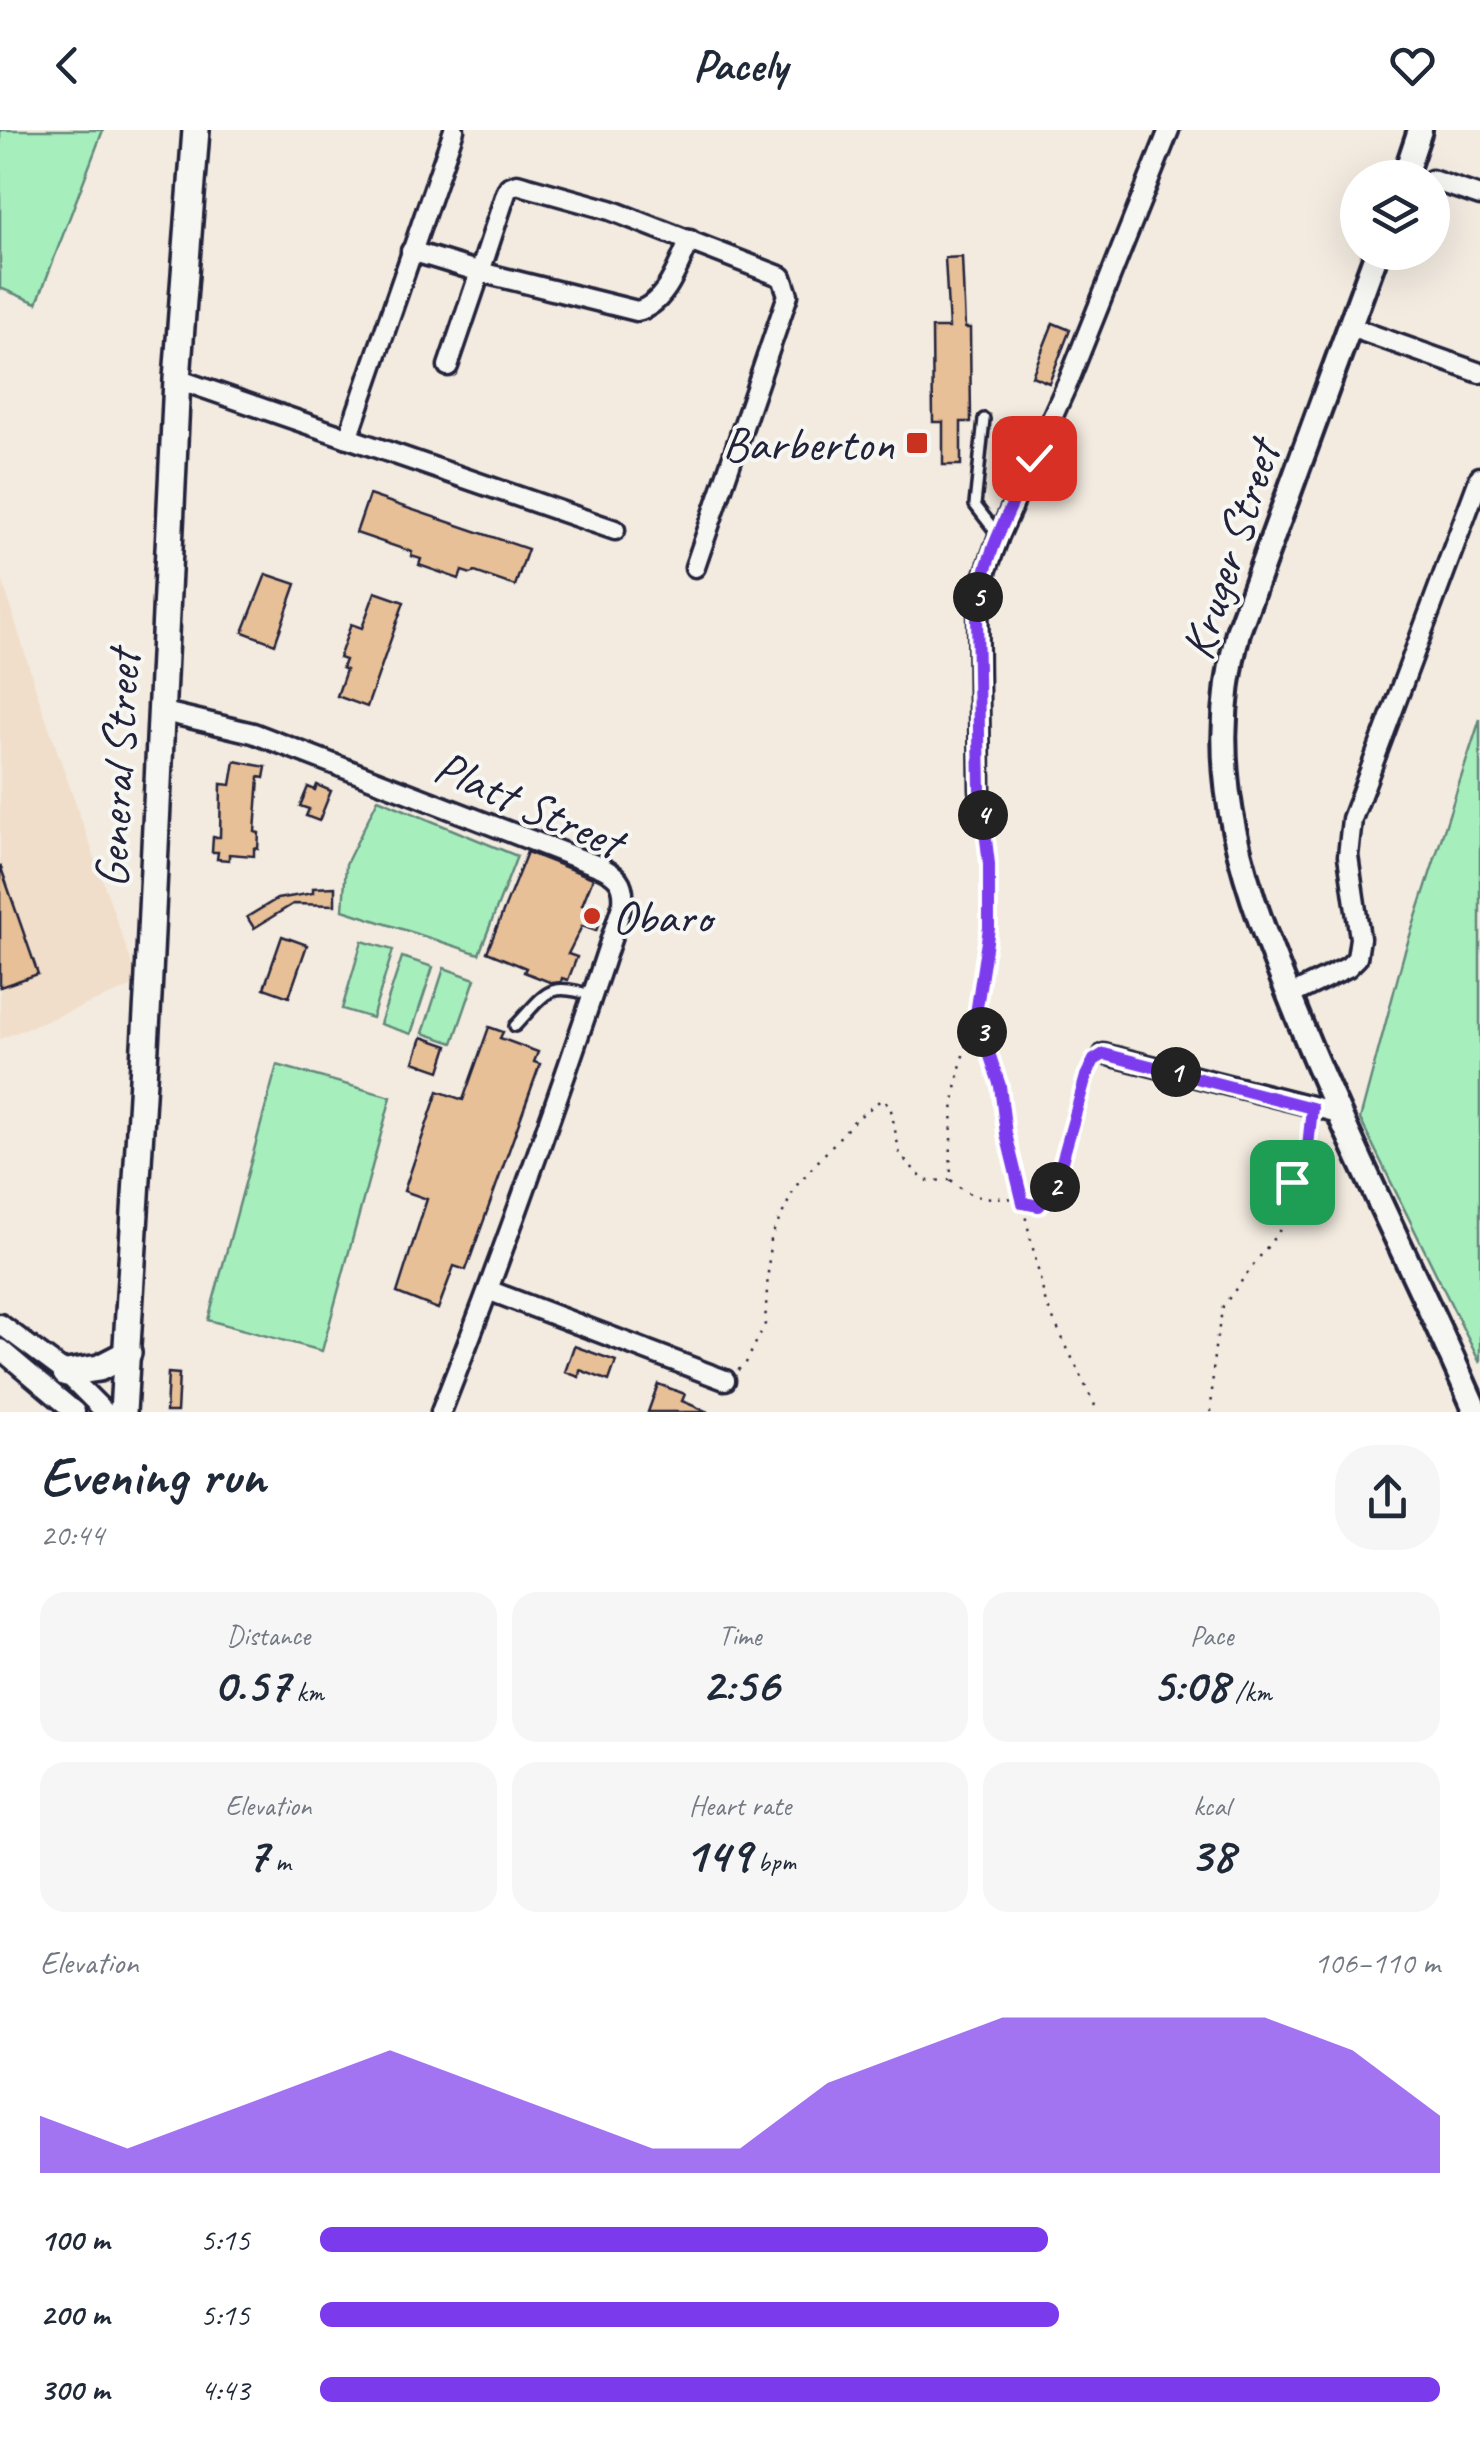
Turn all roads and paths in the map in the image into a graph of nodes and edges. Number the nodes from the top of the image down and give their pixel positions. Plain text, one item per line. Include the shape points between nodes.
1 (196, 130) edge
2 (1168, 130) edge
3 (1420, 130) edge
4 (451, 131) edge
5 (1418, 160) edge
6 (1450, 186) edge
7 (1480, 196) edge
8 (690, 240) junction
9 (411, 252) junction
10 (1371, 270) edge
11 (480, 272) junction
12 (1350, 327) junction
13 (448, 366) dead end
14 (1480, 373) edge
15 (177, 379) junction
16 (984, 419) dead end
17 (348, 438) junction
18 (1480, 477) edge
19 (615, 530) dead end
20 (999, 536) junction
21 (695, 567) dead end
22 (160, 711) junction
23 (980, 790) joint
24 (593, 996) junction
25 (1290, 996) junction
26 (976, 1014) junction
27 (515, 1026) dead end
28 (1104, 1054) joint
29 (1312, 1108) junction
30 (1339, 1113) junction
31 (950, 1180) junction
32 (1023, 1203) junction
33 (488, 1290) junction
34 (0, 1324) edge
35 (0, 1349) edge
36 (128, 1353) junction
37 (66, 1372) junction
38 (725, 1380) joint
39 (125, 1385) junction
40 (75, 1412) edge
41 (105, 1412) edge
42 (123, 1412) edge
43 (136, 1412) edge
44 (440, 1412) edge
45 (1098, 1412) edge
46 (1211, 1412) edge
47 (1476, 1412) edge

1 - 15 main road, General Street
2 - 20 street
3 - 5 street
4 - 9 street
6 - 7 street
8 - 11 street via 662,296 637,312
8 - 11 street via 513,184
8 - 21 street via 782,277 788,288
9 - 11 street
9 - 17 street
10 - 12 street, Kruger Street
11 - 13 street
12 - 14 street
12 - 25 street, Kruger Street via 1238,632 1226,700 1227,783 1239,860
15 - 17 street
15 - 22 main road, General Street
16 - 20 lane via 975,505
17 - 19 street
18 - 25 street via 1352,819 1348,856 1357,958
20 - 23 street via 978,594
22 - 24 street, Platt Street via 253,733 611,872 624,888 623,902
22 - 36 main road, General Street
23 - 26 path via 989,928
24 - 27 lane via 551,991
24 - 33 street, Platt Street
25 - 30 street, Kruger Street
26 - 31 path via 954,1096
26 - 32 path via 1000,1086
28 - 29 street
28 - 32 path via 1086,1076 1054,1190 1039,1206
29 - 30 street
29 - 46 path via 1307,1156 1292,1182 1288,1219 1223,1306
30 - 47 street, Kruger Street
31 - 32 path via 965,1193
31 - 38 path via 925,1182 900,1156 890,1104 882,1100 854,1121 796,1186 770,1239 765,1324 745,1365
32 - 45 path via 1046,1304
33 - 38 street
33 - 44 street, Platt Street
34 - 37 street
35 - 40 street
36 - 37 main road via 99,1368
36 - 39 main road, General Street
37 - 41 street
39 - 42 main road, General Street
39 - 43 main road

